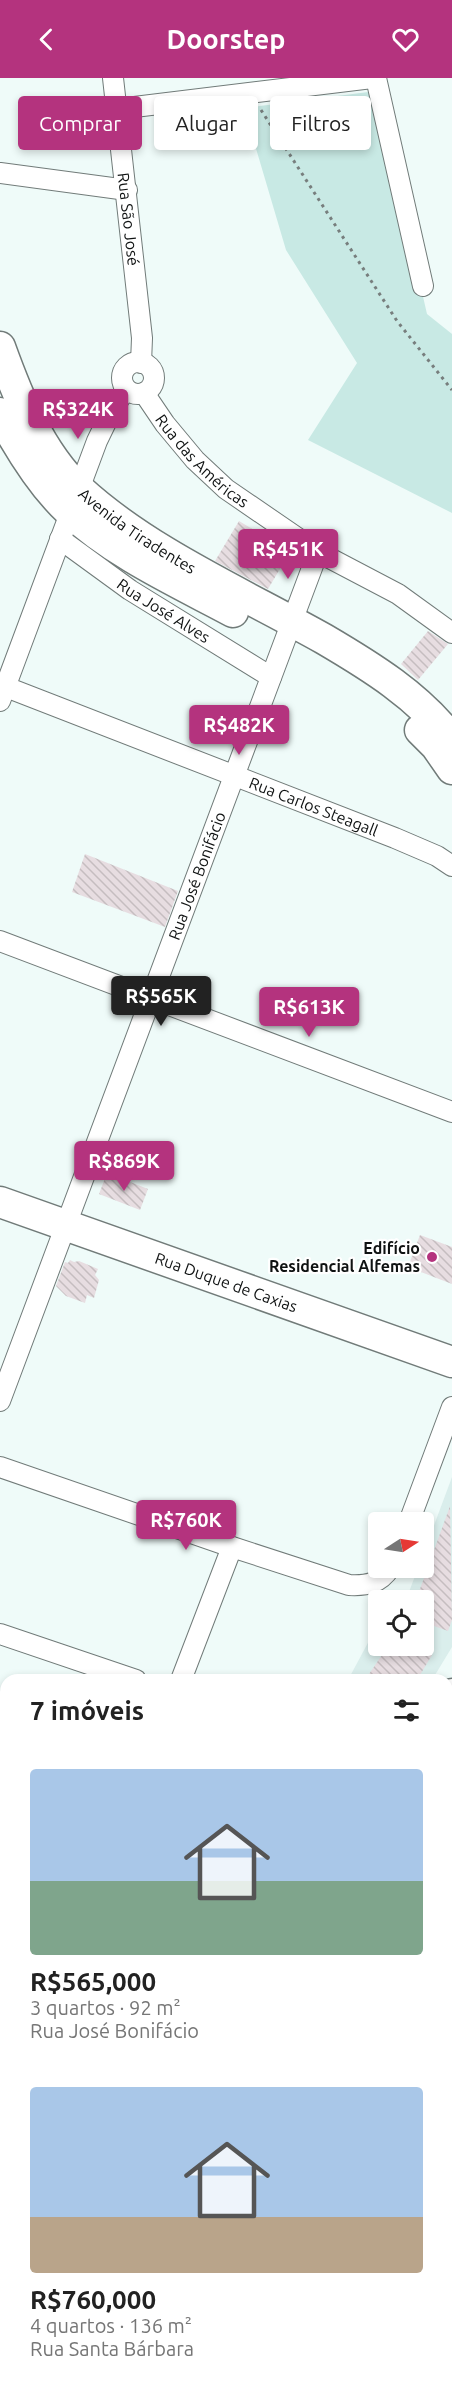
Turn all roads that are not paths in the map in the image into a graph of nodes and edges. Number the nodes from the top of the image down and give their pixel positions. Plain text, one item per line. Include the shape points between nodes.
1 (113, 78) edge
2 (374, 78) edge
3 (116, 96) edge
4 (142, 106) edge
5 (123, 150) edge
6 (0, 173) edge
7 (127, 190) junction
8 (423, 286) dead end
9 (0, 347) edge
10 (135, 391) junction
11 (0, 413) edge
12 (70, 513) junction
13 (318, 552) junction
14 (289, 630) junction
15 (452, 633) edge
16 (271, 677) junction
17 (3, 694) edge
18 (452, 740) edge
19 (452, 769) edge
20 (236, 774) junction
21 (452, 866) edge
22 (0, 941) edge
23 (152, 999) junction
24 (452, 1112) edge
25 (0, 1202) edge
26 (66, 1225) junction
27 (452, 1362) edge
28 (0, 1401) edge
29 (452, 1407) edge
30 (0, 1467) edge
31 (413, 1512) edge
32 (232, 1547) junction
33 (381, 1578) edge
34 (0, 1634) edge
35 (118, 1674) edge
36 (183, 1674) edge

1 - 3 street, Rua São José
2 - 4 street
2 - 8 street
5 - 7 street, Rua São José
6 - 7 street
7 - 10 street, Rua São José via 142,338 141,363 154,376 150,389
9 - 12 main road, Avenida Tiradentes via 32,424 51,454
10 - 12 street via 112,410
10 - 13 street, Rua das Américas via 226,489
11 - 12 main road, Avenida Tiradentes via 32,466
12 - 14 main road, Avenida Tiradentes via 118,519
12 - 16 street, Rua José Alves via 130,590
12 - 17 street
13 - 14 street, Rua José Bonifácio
13 - 15 street, Rua das Américas via 398,594
14 - 16 street, Rua José Bonifácio
14 - 18 main road, Avenida Tiradentes via 365,663 423,708
14 - 19 main road, Avenida Tiradentes via 386,699 436,746
16 - 20 street, Rua José Bonifácio
17 - 20 street, Rua Carlos Steagall
20 - 21 street, Rua Carlos Steagall via 437,856
20 - 23 street, Rua José Bonifácio
22 - 23 street
23 - 24 street
23 - 26 street, Rua José Bonifácio
25 - 26 main road, Rua Duque de Caxias
26 - 27 main road, Rua Duque de Caxias
26 - 28 street, Rua José Bonifácio
29 - 31 street
30 - 32 street
32 - 33 street via 350,1585 363,1586
32 - 36 street
34 - 35 street

